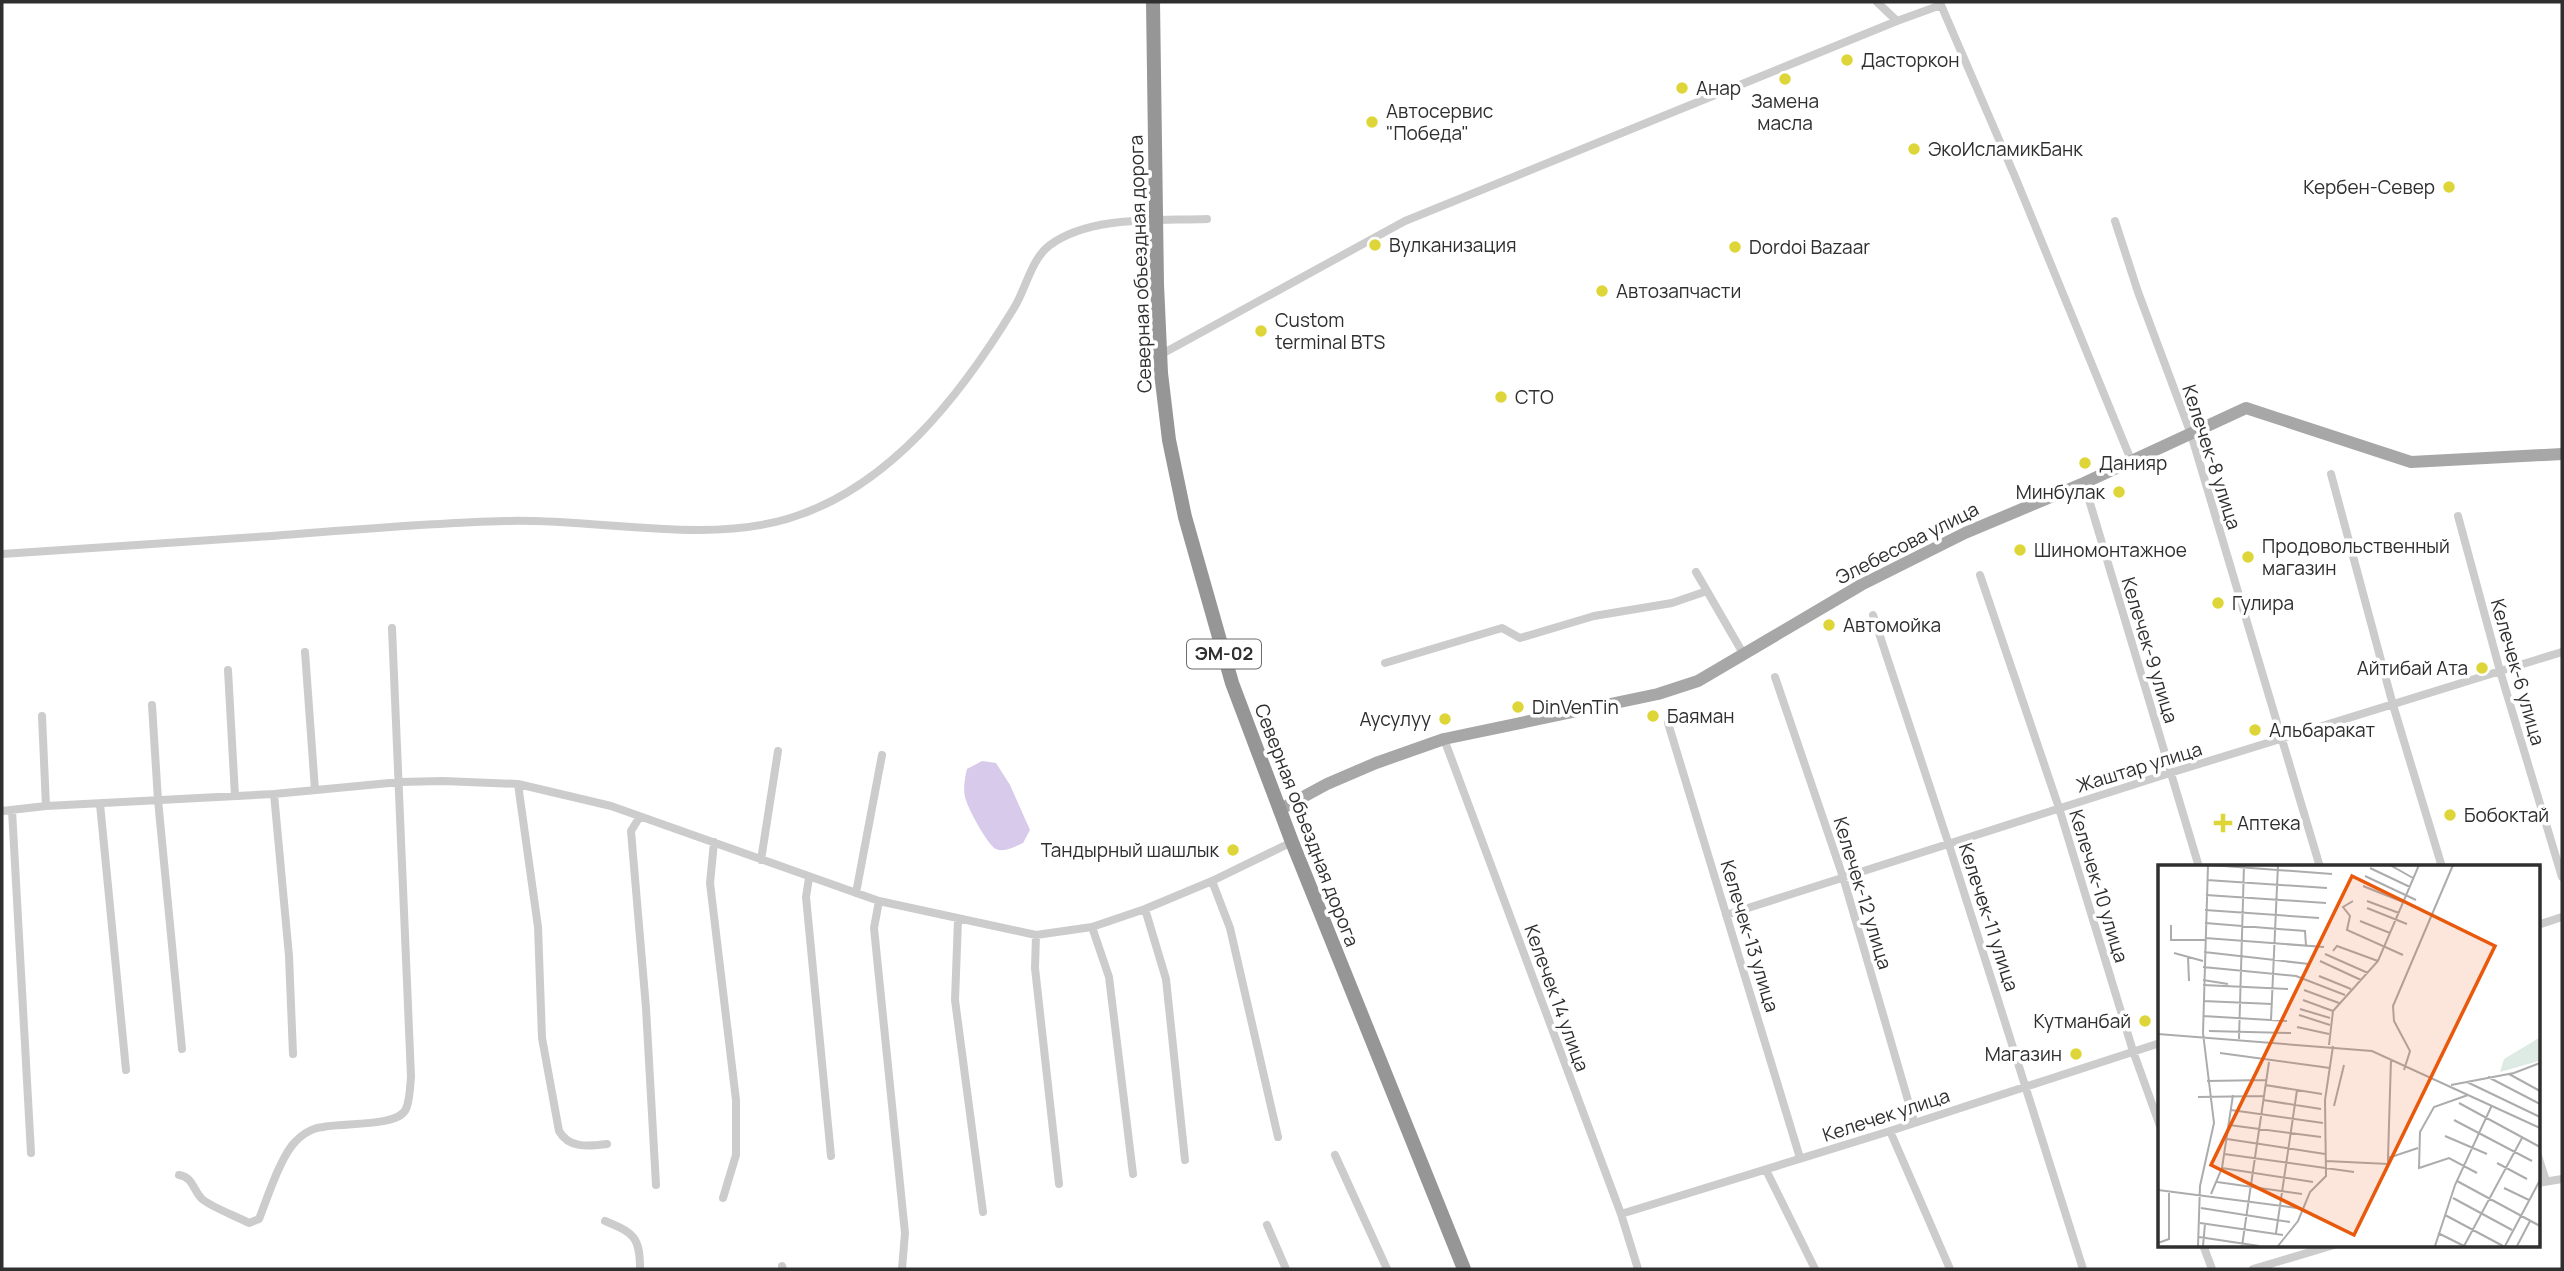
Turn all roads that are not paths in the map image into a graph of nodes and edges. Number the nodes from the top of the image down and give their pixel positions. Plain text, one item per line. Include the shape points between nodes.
1 (1153, 2) edge
2 (1877, 2) edge
3 (1897, 21) junction
4 (1207, 219) dead end
5 (2115, 221) dead end
6 (1160, 355) junction
7 (2191, 434) junction
8 (2562, 454) edge
9 (2131, 460) junction
10 (2331, 474) dead end
11 (2084, 483) junction
12 (2458, 516) dead end
13 (2, 554) edge
14 (1696, 572) dead end
15 (1980, 575) dead end
16 (1707, 591) junction
17 (1873, 615) dead end
18 (392, 628) dead end
19 (305, 652) dead end
20 (2562, 652) edge
21 (1744, 655) junction
22 (1385, 663) dead end
23 (228, 670) dead end
24 (2500, 671) junction
25 (1775, 677) dead end
26 (152, 705) dead end
27 (2393, 705) junction
28 (42, 716) dead end
29 (1668, 723) dead end
30 (1444, 739) junction
31 (2282, 740) junction
32 (778, 751) dead end
33 (882, 755) dead end
34 (2170, 773) junction
35 (400, 782) junction
36 (518, 784) junction
37 (315, 790) junction
38 (274, 794) junction
39 (235, 796) junction
40 (158, 800) junction
41 (100, 804) junction
42 (46, 806) junction
43 (2059, 808) junction
44 (12, 810) junction
45 (1279, 810) junction
46 (2, 811) edge
47 (639, 818) junction
48 (714, 842) junction
49 (1292, 842) junction
50 (1950, 845) junction
51 (761, 860) junction
52 (2198, 865) edge
53 (2319, 865) edge
54 (2441, 865) edge
55 (1843, 877) junction
56 (2562, 877) edge
57 (809, 878) junction
58 (1212, 881) junction
59 (856, 893) junction
60 (879, 901) junction
61 (1145, 909) junction
62 (1726, 915) junction
63 (2562, 917) edge
64 (958, 920) junction
65 (2540, 924) edge
66 (1092, 927) junction
67 (1035, 935) junction
68 (2158, 1044) edge
69 (182, 1049) dead end
70 (2133, 1051) junction
71 (293, 1054) dead end
72 (125, 1070) dead end
73 (2026, 1087) junction
74 (2158, 1120) edge
75 (1914, 1121) junction
76 (1890, 1131) junction
77 (1278, 1137) dead end
78 (607, 1144) dead end
79 (31, 1153) dead end
80 (1335, 1155) dead end
81 (831, 1156) dead end
82 (1800, 1158) junction
83 (1185, 1160) dead end
84 (1766, 1170) junction
85 (1133, 1174) dead end
86 (179, 1175) dead end
87 (2562, 1179) edge
88 (2542, 1182) edge
89 (1059, 1184) dead end
90 (656, 1185) dead end
91 (723, 1198) dead end
92 (983, 1212) dead end
93 (1620, 1214) junction
94 (606, 1221) dead end
95 (1267, 1225) dead end
96 (2203, 1246) edge
97 (2323, 1246) edge
98 (640, 1269) edge
99 (902, 1269) edge
100 (1286, 1269) edge
101 (1387, 1269) edge
102 (1464, 1269) edge
103 (1638, 1269) edge
104 (1815, 1269) edge
105 (1950, 1269) edge
106 (2083, 1269) edge
107 (2211, 1269) edge
108 (2253, 1269) edge

1 - 6 highway, Северная объездная дорога / ЭМ-02
2 - 3 street
3 - 6 street via 1405,221
3 - 9 street via 1941,5
4 - 13 street via 1112,223 1050,245 958,391 895,458 831,503 785,520 729,529 510,520
5 - 7 street, Келечек-8 улица
6 - 45 highway, Северная объездная дорога / ЭМ-02 via 1169,440 1185,517 1232,683
7 - 8 main road, Элебесова улица via 2246,408 2412,462
7 - 9 main road, Элебесова улица
7 - 31 street, Келечек-8 улица
9 - 11 main road, Элебесова улица
10 - 27 street
11 - 21 main road, Элебесова улица via 1965,533 1861,585
11 - 34 street, Келечек-9 улица
12 - 24 street, Келечек-6 улица
14 - 16 street
15 - 43 street, Келечек-10 улица
16 - 21 street
16 - 22 street via 1520,638 1502,628
17 - 50 street, Келечек-11 улица
18 - 35 street
19 - 37 street
20 - 24 street, Жаштар улица
21 - 30 main road, Элебесова улица via 1698,681 1658,694
23 - 39 street
24 - 27 street, Жаштар улица
24 - 56 street, Келечек-6 улица
25 - 55 street, Келечек-12 улица
26 - 40 street
27 - 31 street, Жаштар улица
27 - 54 street
28 - 42 street
29 - 62 street, Келечек-13 улица
30 - 45 main road, Элебесова улица via 1327,784
30 - 93 street, Келечек 14 улица
31 - 34 street, Жаштар улица
31 - 53 street, Келечек-8 улица
32 - 51 street
33 - 59 street
34 - 43 street, Жаштар улица
34 - 52 street, Келечек-9 улица
35 - 36 street
35 - 37 street
35 - 86 street via 411,1077 406,1110 384,1122 313,1129 294,1143 255,1223 202,1198 193,1184
36 - 47 street via 611,806
36 - 78 street via 538,927 542,1038 559,1131 564,1140 582,1146
37 - 38 street
38 - 39 street
38 - 71 street
39 - 40 street
40 - 41 street
40 - 69 street
41 - 42 street
41 - 72 street
42 - 44 street
43 - 50 street, Жаштар улица
43 - 70 street, Келечек-10 улица
44 - 46 street
44 - 79 street
45 - 49 highway, Северная объездная дорога / ЭМ-02
47 - 48 street
47 - 90 street via 631,831
48 - 51 street
48 - 91 street via 710,883 736,1100 736,1155
49 - 58 street
49 - 102 highway, Северная объездная дорога / ЭМ-02
50 - 55 street, Жаштар улица
50 - 73 street, Келечек-11 улица
51 - 57 street
55 - 62 street, Жаштар улица
55 - 75 street, Келечек-12 улица
57 - 59 street
57 - 81 street via 806,897
58 - 61 street
58 - 77 street via 1230,928
59 - 60 street
60 - 64 street
60 - 99 street via 874,929 905,1233
61 - 66 street
61 - 83 street via 1166,979
62 - 82 street, Келечек-13 улица
63 - 65 street
64 - 67 street
64 - 92 street via 954,1000
66 - 67 street
66 - 85 street via 1109,977
67 - 89 street
68 - 70 street, Келечек улица
70 - 73 street, Келечек улица
70 - 74 street, Келечек-10 улица
73 - 75 street, Келечек улица
73 - 106 street, Келечек-11 улица
75 - 76 street, Келечек улица
76 - 82 street, Келечек улица
76 - 105 street
80 - 101 street
82 - 84 street, Келечек улица
84 - 93 street, Келечек улица
84 - 104 street
87 - 88 street
93 - 103 street, Келечек 14 улица
94 - 98 street via 630,1231 639,1247
95 - 100 street
96 - 107 street
97 - 108 street

